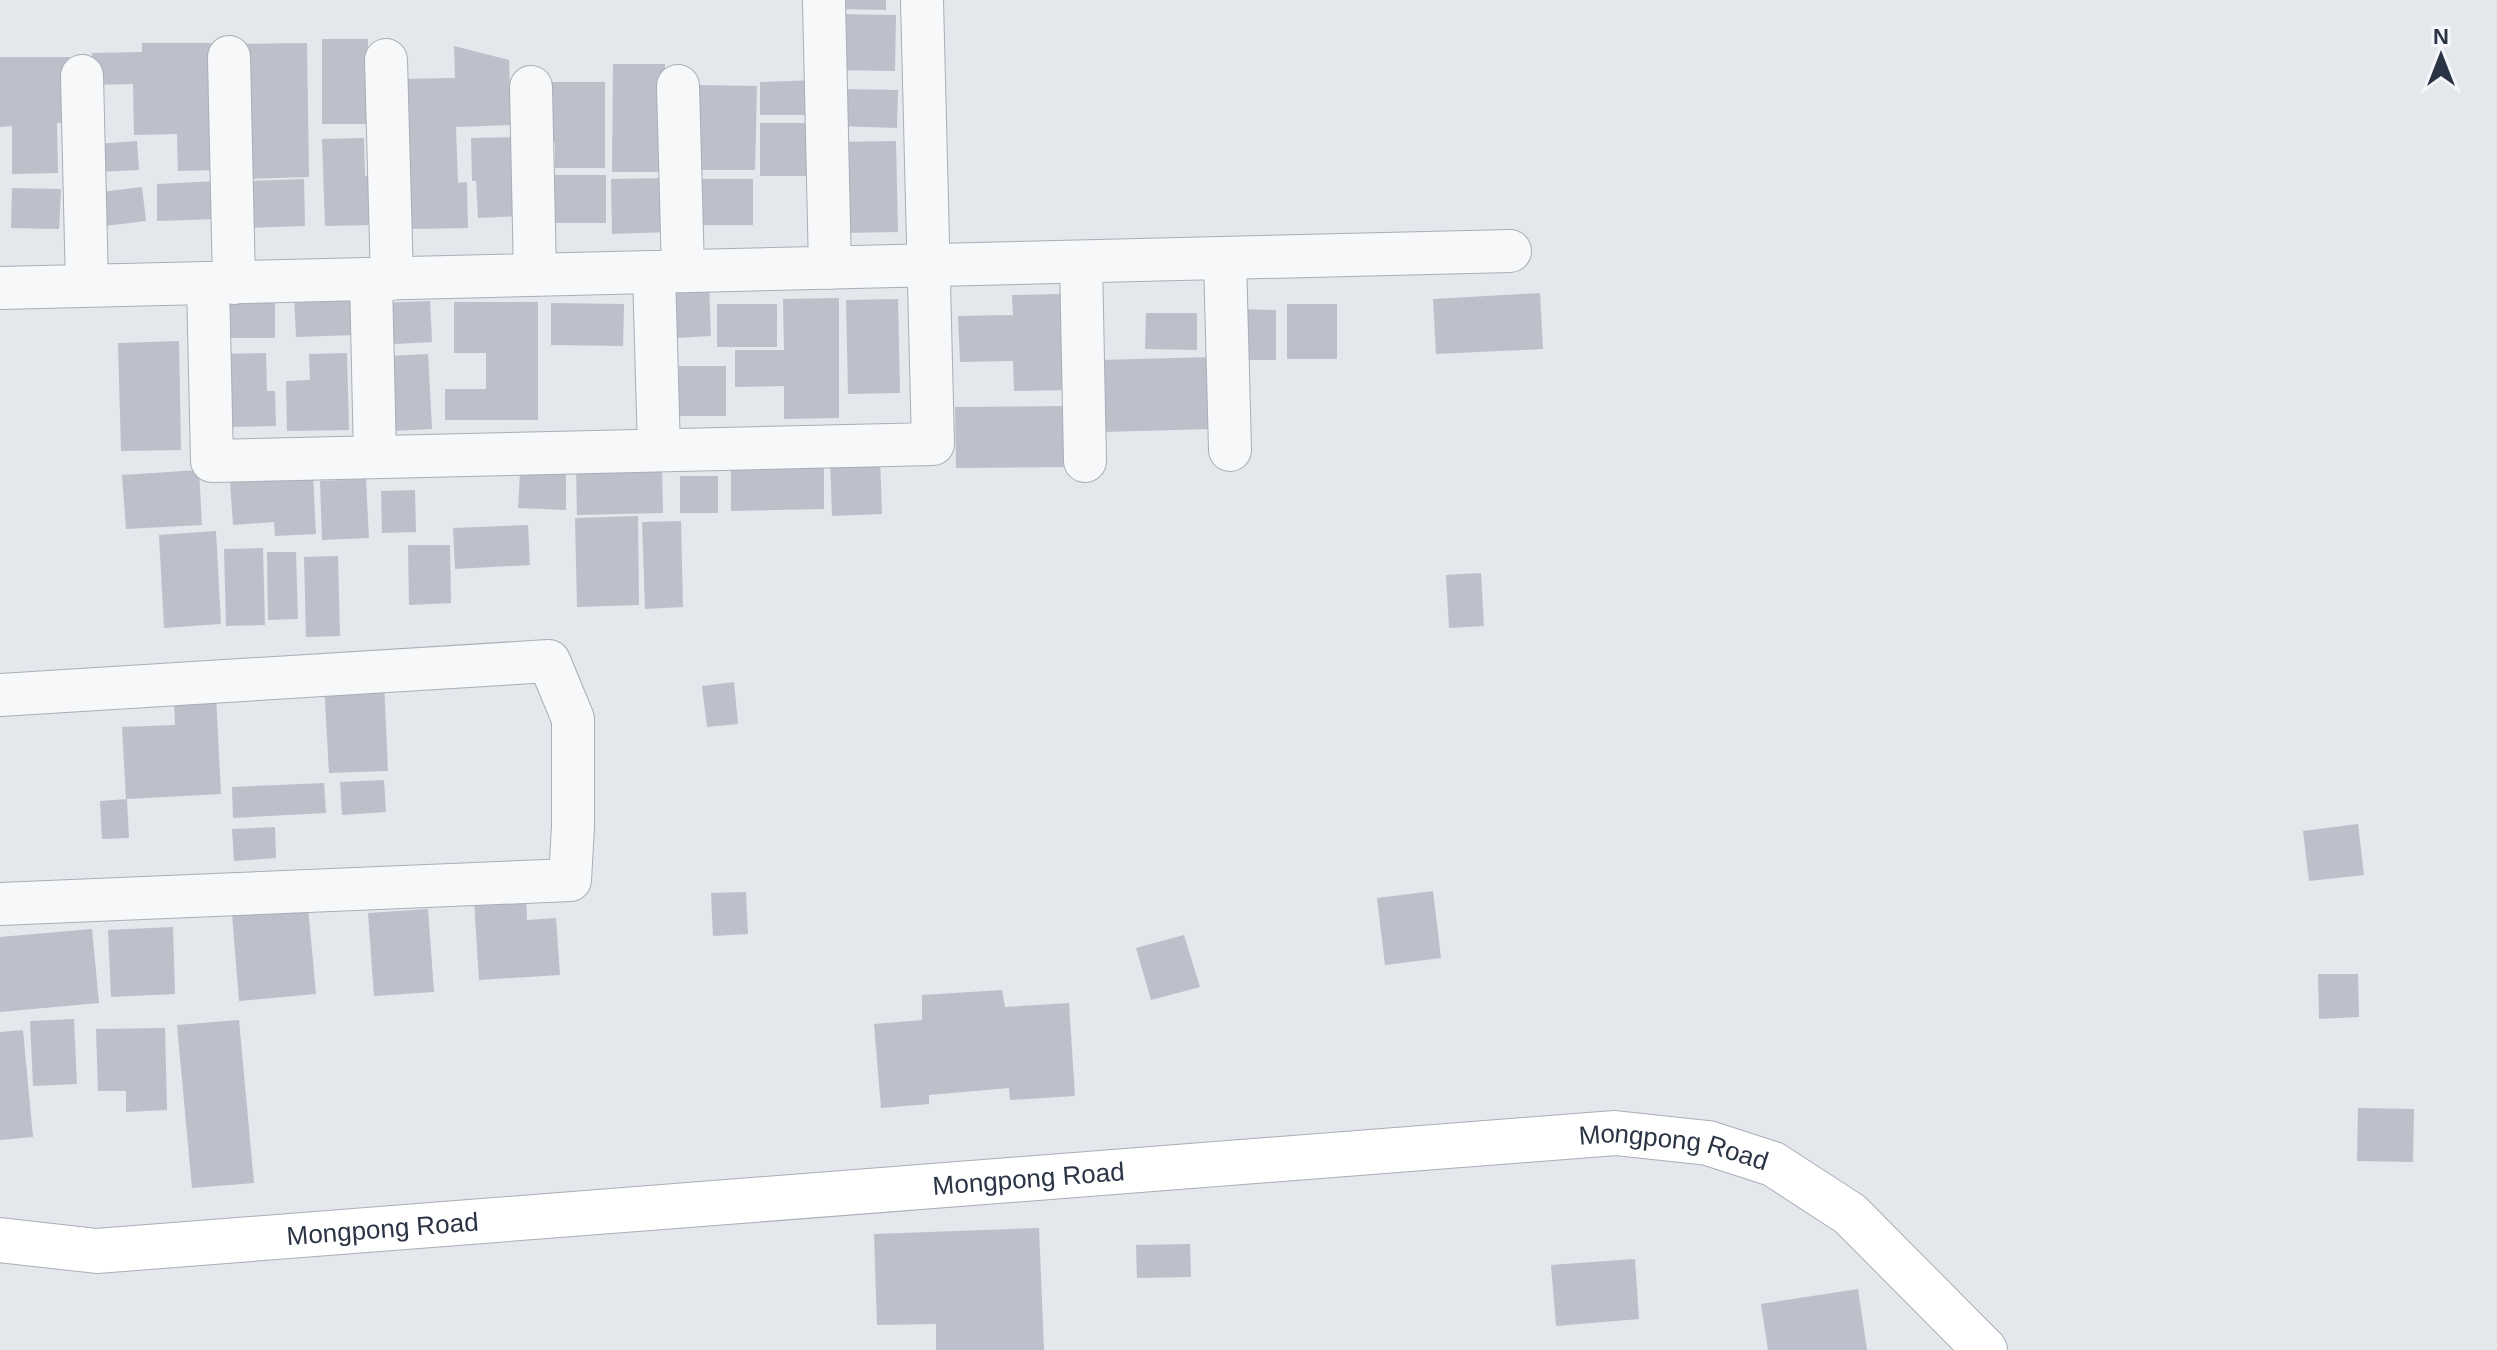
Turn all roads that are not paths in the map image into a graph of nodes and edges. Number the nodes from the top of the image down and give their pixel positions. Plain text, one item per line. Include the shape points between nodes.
1 (824, 0) edge
2 (922, 0) edge
3 (229, 57) dead end
4 (386, 60) dead end
5 (82, 76) dead end
6 (678, 86) dead end
7 (531, 87) dead end
8 (1510, 251) dead end
9 (1225, 258) junction
10 (1081, 262) junction
11 (929, 266) junction
12 (830, 268) junction
13 (668, 272) junction
14 (535, 275) junction
15 (382, 279) junction
16 (221, 283) junction
17 (87, 286) junction
18 (0, 288) edge
19 (659, 450) junction
20 (1230, 450) dead end
21 (375, 457) junction
22 (1085, 461) dead end
23 (0, 695) edge
24 (0, 904) edge
25 (0, 1240) edge
26 (1985, 1350) edge

1 - 12 street
2 - 11 street
3 - 16 street
4 - 15 street
5 - 17 street
6 - 13 street
7 - 14 street
8 - 9 street
9 - 10 street
9 - 20 street
10 - 11 street
10 - 22 street
11 - 12 street
11 - 19 street via 933,444
12 - 13 street
13 - 14 street
13 - 19 street
14 - 15 street
15 - 16 street
15 - 21 street
16 - 17 street
16 - 21 street via 212,461
17 - 18 street
19 - 21 street
23 - 24 street via 549,661 573,719 570,880
25 - 26 main road, Mongpong Road via 97,1251 1615,1133 1708,1143 1773,1164 1850,1214

